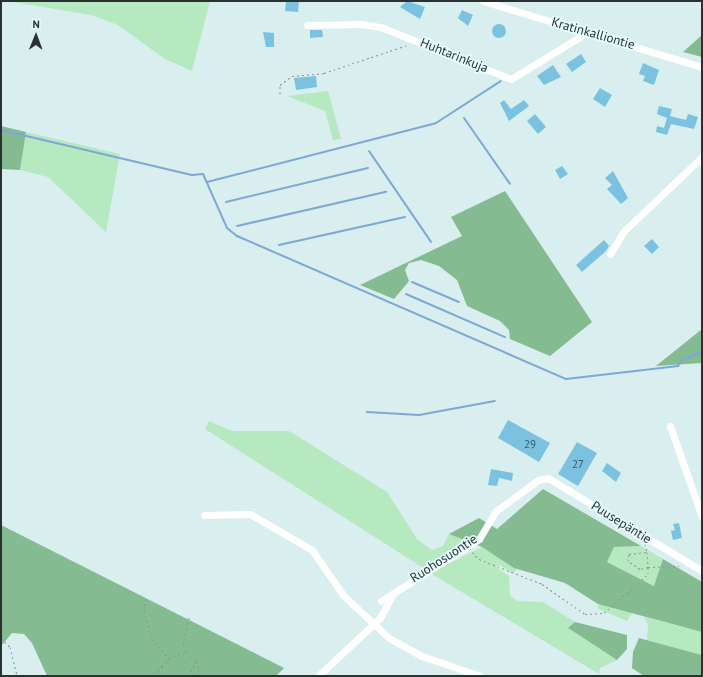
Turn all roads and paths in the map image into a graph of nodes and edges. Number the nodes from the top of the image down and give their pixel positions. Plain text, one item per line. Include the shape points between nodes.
1 (483, 1) edge
2 (307, 25) dead end
3 (588, 32) junction
4 (417, 42) junction
5 (702, 67) edge
6 (280, 94) dead end
7 (702, 157) edge
8 (610, 254) dead end
9 (670, 426) dead end
10 (538, 480) joint
11 (204, 514) dead end
12 (702, 517) edge
13 (642, 536) junction
14 (466, 547) junction
15 (647, 552) junction
16 (687, 562) junction
17 (648, 567) junction
18 (702, 571) edge
19 (393, 593) junction
20 (146, 599) dead end
21 (381, 601) dead end
22 (189, 618) dead end
23 (374, 625) junction
24 (1, 638) edge
25 (187, 652) junction
26 (170, 659) junction
27 (197, 661) junction
28 (163, 664) junction
29 (17, 676) edge
30 (150, 676) edge
31 (155, 676) edge
32 (188, 676) edge
33 (200, 676) edge
34 (318, 676) edge
35 (480, 676) edge

1 - 3 street, Kratinkalliontie
2 - 4 street, Huhtarinkuja via 361,24
3 - 4 street, Huhtarinkuja via 511,79
3 - 5 street, Kratinkalliontie
4 - 6 path via 324,73 292,76 280,86
7 - 8 street via 624,230
9 - 12 street
10 - 13 street, Puusepäntie via 548,478
10 - 14 street, Ruohosuontie via 496,511 479,539
11 - 23 street via 250,514 312,550 343,595
13 - 15 path
13 - 16 street, Puusepäntie
14 - 17 path via 479,559 542,584 585,614 604,613 624,598 634,583 648,574
14 - 19 street, Ruohosuontie
15 - 17 path
15 - 17 path via 629,554 628,561 640,568
16 - 17 path via 669,568
16 - 18 street, Puusepäntie
19 - 21 street, Ruohosuontie
19 - 23 street
20 - 26 path via 144,611 152,639
22 - 25 path via 183,644
23 - 34 street
23 - 35 street via 389,638 422,656
24 - 29 path via 10,647
25 - 26 path
25 - 27 path
26 - 28 path
27 - 32 path
27 - 33 path
28 - 30 path
28 - 31 path

